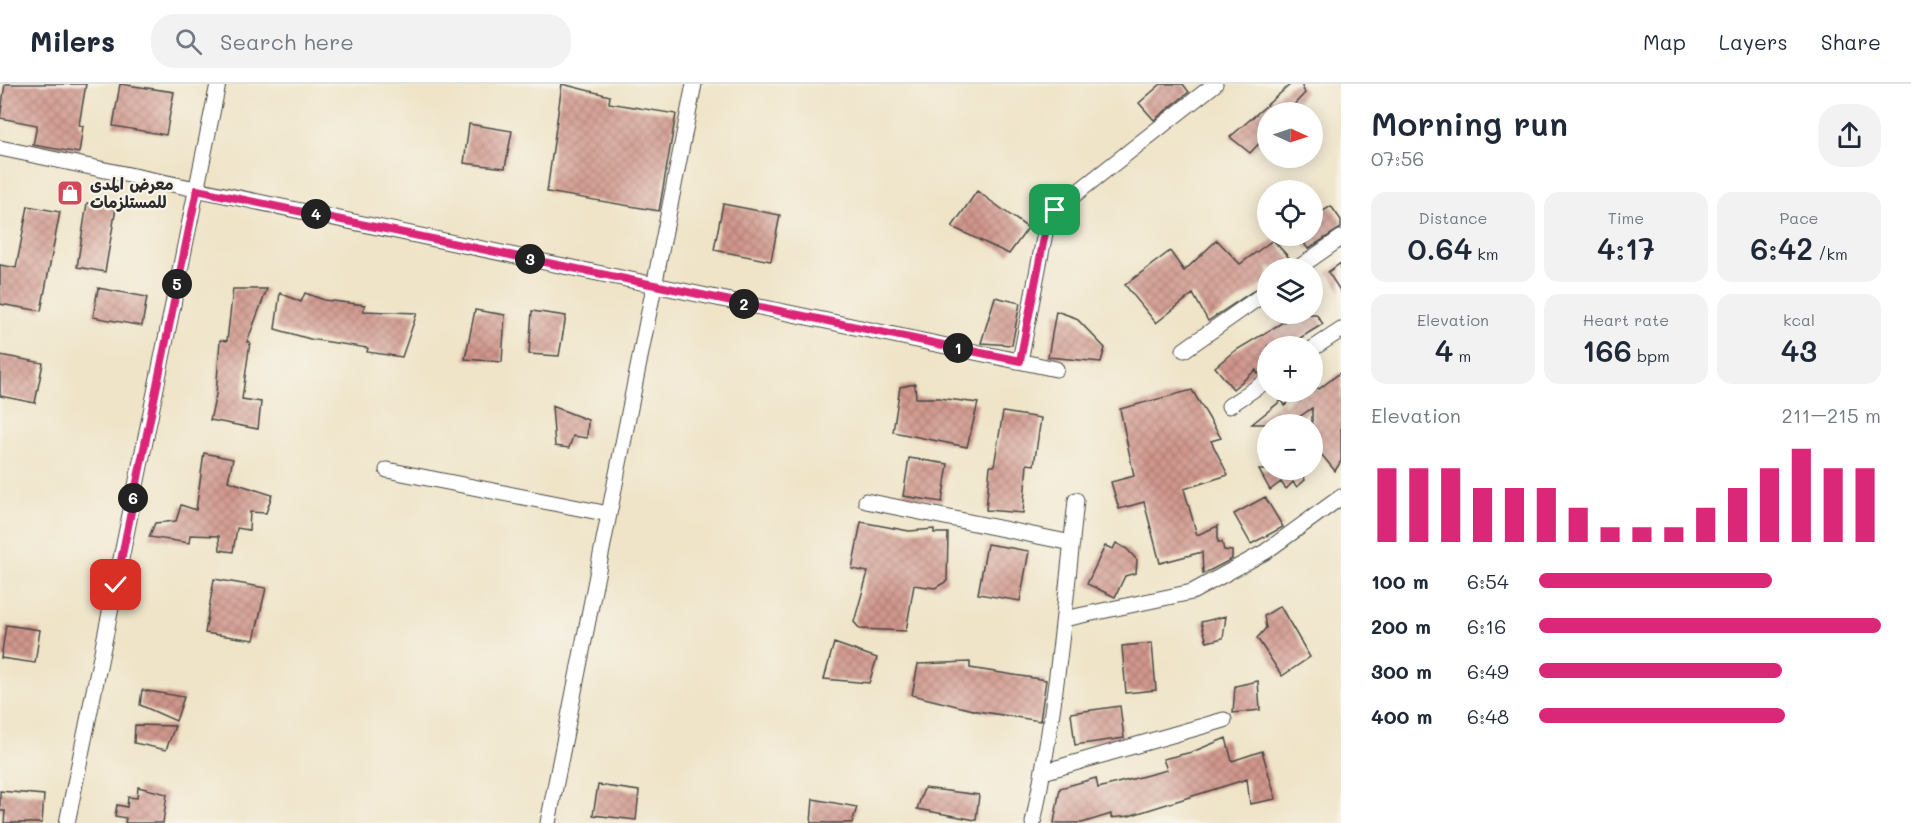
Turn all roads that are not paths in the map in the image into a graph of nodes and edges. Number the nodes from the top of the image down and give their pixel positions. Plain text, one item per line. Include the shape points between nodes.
1 (218, 84) edge
2 (694, 84) edge
3 (1215, 84) edge
4 (0, 148) edge
5 (197, 190) junction
6 (1341, 238) edge
7 (1312, 258) edge
8 (655, 285) junction
9 (1257, 299) edge
10 (1341, 330) edge
11 (1323, 342) edge
12 (1184, 351) dead end
13 (1020, 361) junction
14 (1056, 369) dead end
15 (1257, 387) edge
16 (1228, 406) dead end
17 (387, 470) dead end
18 (1341, 497) edge
19 (1076, 500) dead end
20 (866, 501) dead end
21 (609, 514) junction
22 (1072, 543) junction
23 (1064, 619) junction
24 (1224, 720) dead end
25 (1043, 772) junction
26 (67, 823) edge
27 (548, 823) edge
28 (1033, 823) edge

1 - 5 street
2 - 8 street
3 - 13 street via 1055,210 1045,233
4 - 5 street
5 - 8 street
5 - 26 street
6 - 7 street
8 - 13 street
8 - 21 street
9 - 12 street
10 - 11 street
13 - 14 street
15 - 16 street
17 - 21 street
18 - 23 street via 1265,552 1192,592
19 - 22 street
20 - 22 street
21 - 27 street
22 - 23 street
23 - 25 street
24 - 25 street
25 - 28 street

